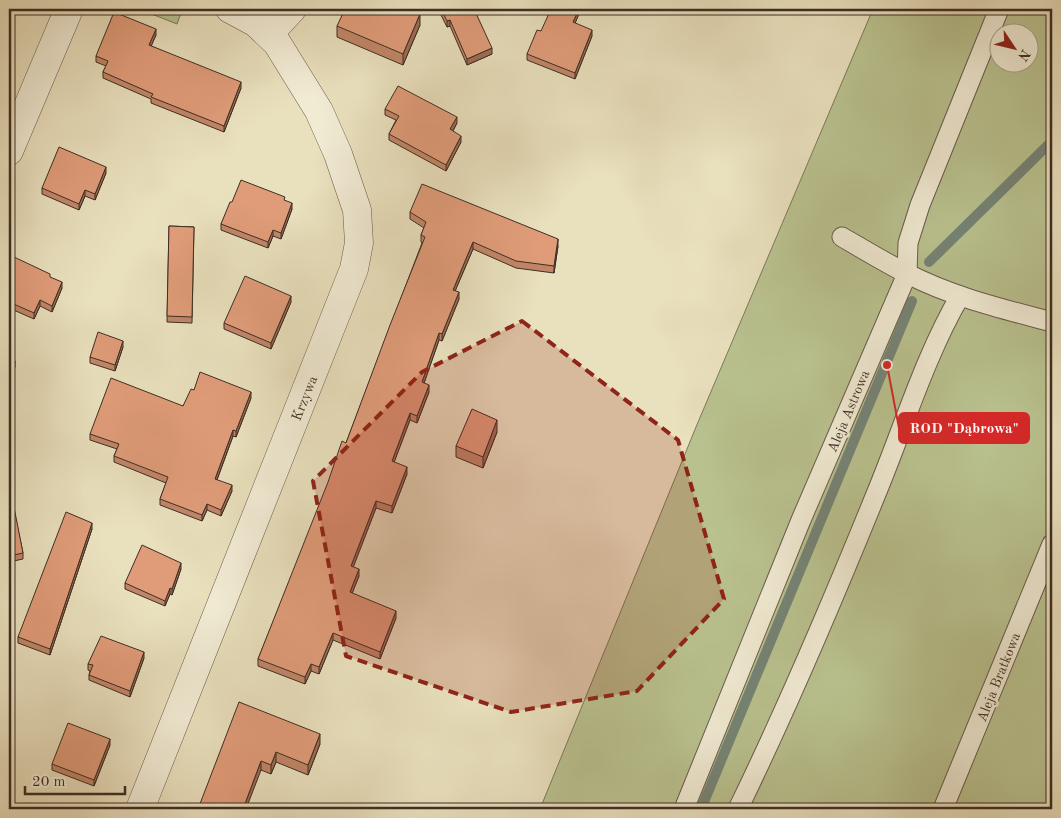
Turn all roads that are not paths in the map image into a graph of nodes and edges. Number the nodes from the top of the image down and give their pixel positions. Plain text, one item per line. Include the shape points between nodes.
1 (69, 9) edge
2 (230, 9) edge
3 (292, 9) edge
4 (999, 9) edge
5 (269, 34) junction
6 (9, 151) edge
7 (842, 237) dead end
8 (907, 274) junction
9 (960, 296) junction
10 (1052, 322) edge
11 (1052, 544) edge
12 (140, 809) edge
13 (684, 809) edge
14 (738, 809) edge
15 (943, 809) edge

1 - 6 street
2 - 5 street, Krzywa
3 - 5 street
4 - 8 lane, Aleja Astrowa via 920,205 908,243
5 - 12 street, Krzywa via 297,74 338,154 358,210 358,255
7 - 8 lane
8 - 9 lane
8 - 13 lane, Aleja Astrowa via 800,520
9 - 10 lane
9 - 14 lane via 944,323 817,636
11 - 15 lane, Aleja Bratkowa

